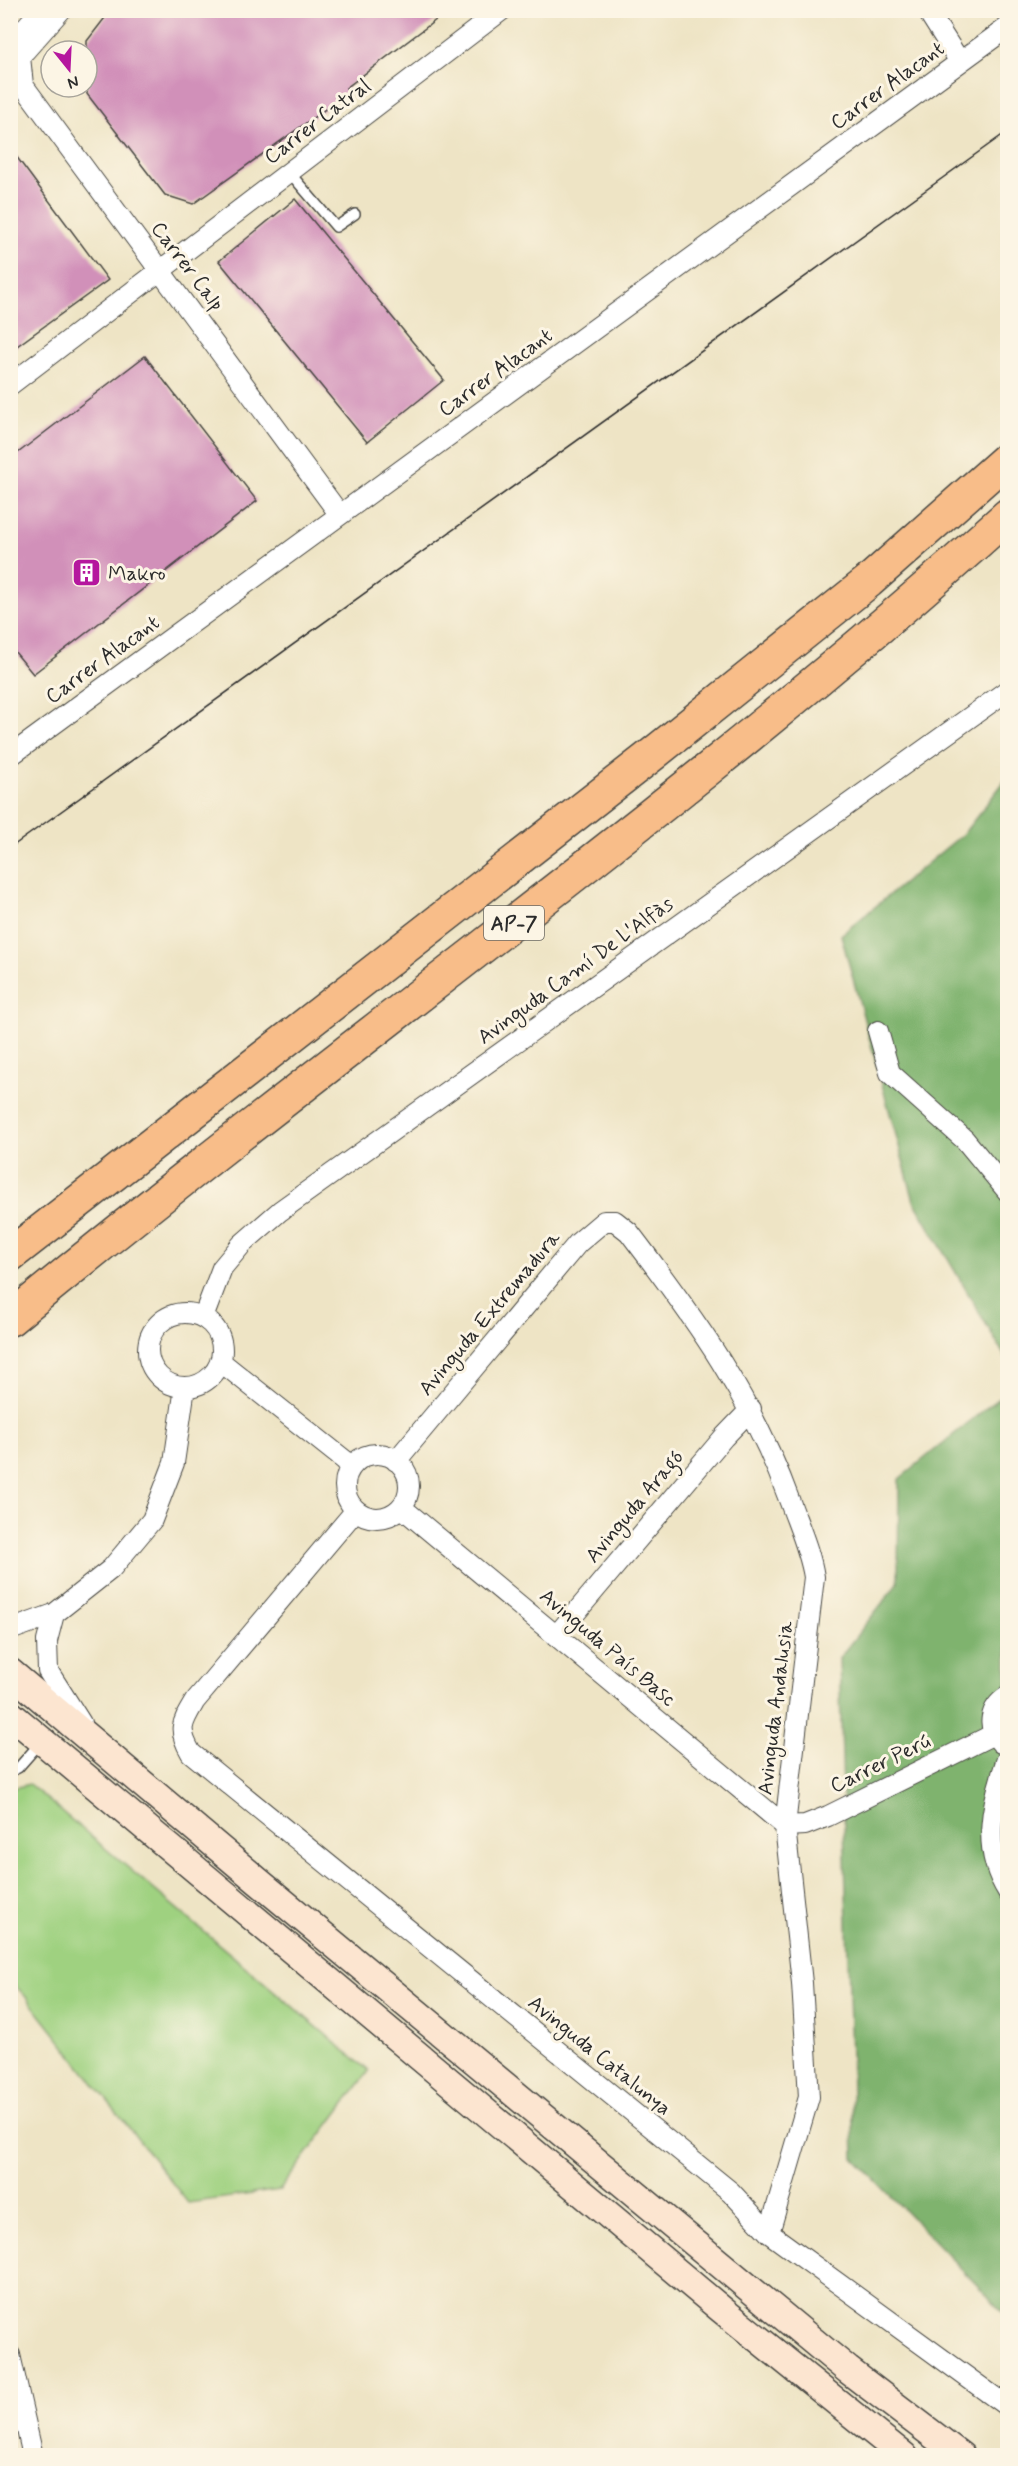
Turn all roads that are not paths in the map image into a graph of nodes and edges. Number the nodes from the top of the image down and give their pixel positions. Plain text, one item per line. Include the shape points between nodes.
1 (41, 10) edge
2 (61, 10) edge
3 (502, 10) edge
4 (927, 10) edge
5 (1008, 27) edge
6 (15, 51) edge
7 (960, 62) junction
8 (289, 172) junction
9 (354, 214) dead end
10 (162, 271) junction
11 (10, 385) edge
12 (1008, 458) edge
13 (340, 515) junction
14 (1008, 515) edge
15 (1008, 690) edge
16 (10, 756) edge
17 (878, 1031) dead end
18 (1008, 1192) edge
19 (629, 1232) joint
20 (10, 1255) edge
21 (203, 1318) junction
22 (10, 1320) edge
23 (220, 1361) junction
24 (185, 1387) junction
25 (751, 1409) junction
26 (396, 1461) junction
27 (352, 1466) junction
28 (400, 1507) junction
29 (356, 1510) junction
30 (54, 1614) junction
31 (10, 1630) edge
32 (556, 1635) junction
33 (10, 1671) edge
34 (1008, 1696) edge
35 (10, 1714) edge
36 (42, 1741) junction
37 (1001, 1741) edge
38 (98, 1748) junction
39 (1008, 1756) edge
40 (10, 1772) edge
41 (785, 1826) junction
42 (1008, 1892) edge
43 (769, 2233) junction
44 (10, 2355) edge
45 (1008, 2407) edge
46 (33, 2456) edge
47 (904, 2456) edge
48 (961, 2456) edge

1 - 6 street
2 - 6 street
3 - 8 street, Carrer Catral
4 - 7 street
5 - 7 street, Carrer Alacant
6 - 10 street, Carrer Calp via 22,85
7 - 13 street, Carrer Alacant
8 - 9 lane via 336,227
8 - 10 street, Carrer Catral
10 - 11 street, Carrer Catral
10 - 13 street, Carrer Calp
12 - 20 highway, AP-7 via 869,581 653,754
13 - 16 street, Carrer Alacant
14 - 22 highway, AP-7 via 704,773 195,1170
15 - 21 street, Avinguda Camí De L'Alfàs via 280,1211 242,1244 222,1268
17 - 18 street via 890,1073 965,1140
19 - 25 street, Avinguda Andalusia via 699,1324
19 - 26 street, Avinguda Extremadura via 615,1221 604,1221 585,1236
21 - 23 street via 220,1336
21 - 24 street via 180,1313 168,1317 155,1329 148,1346 149,1359 158,1374 173,1385
23 - 24 street via 208,1379
23 - 27 street
24 - 30 street via 174,1463 152,1520 111,1569
25 - 32 street, Avinguda Aragó
25 - 41 street, Avinguda Andalusia via 786,1490 814,1576
26 - 27 street via 379,1454 358,1459
26 - 28 street via 408,1480 408,1491
27 - 29 street via 345,1487 346,1497
28 - 29 street via 380,1518
28 - 32 street, Avinguda País Basc
29 - 43 street, Avinguda Catalunya via 195,1701 182,1724 191,1753 731,2192
30 - 31 street
30 - 38 street via 48,1641 48,1671
32 - 41 street, Avinguda País Basc
33 - 38 main road
34 - 37 street via 993,1710 991,1718
35 - 36 main road
36 - 40 lane
36 - 47 main road via 721,2309
37 - 41 street, Carrer Perú via 828,1816 805,1825
38 - 48 main road via 839,2362
39 - 42 street via 991,1811 990,1833 994,1861
41 - 43 street, Avinguda Andalusia via 802,1983 809,2097
43 - 45 street, Avinguda Catalunya
44 - 46 street

